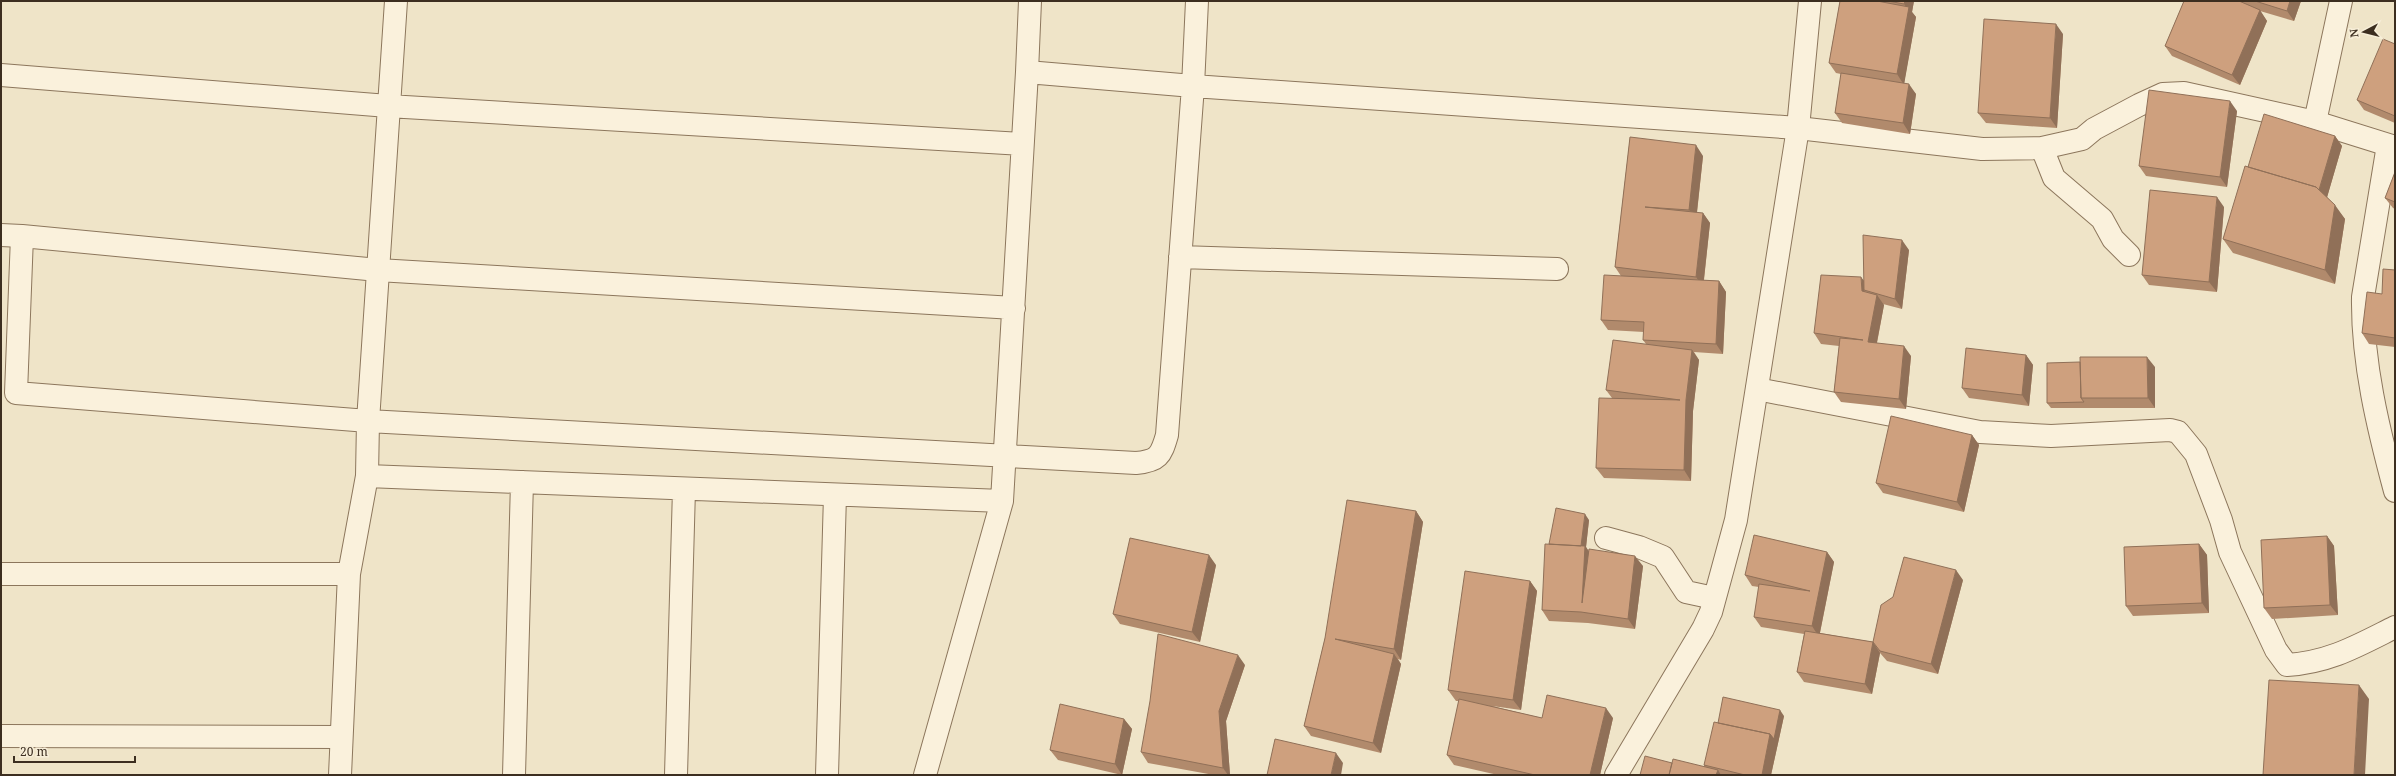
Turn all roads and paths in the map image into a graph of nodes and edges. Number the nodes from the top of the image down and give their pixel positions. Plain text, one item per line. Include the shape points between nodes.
1 (396, 1) edge
2 (1030, 1) edge
3 (1197, 1) edge
4 (1810, 1) edge
5 (2341, 1) edge
6 (1027, 72) junction
7 (1, 75) edge
8 (1193, 86) junction
9 (388, 106) junction
10 (2315, 122) junction
11 (1798, 128) junction
12 (1022, 144) junction
13 (2392, 146) edge
14 (2042, 148) junction
15 (1, 235) edge
16 (22, 236) junction
17 (2129, 255) dead end
18 (1180, 257) junction
19 (1557, 269) dead end
20 (378, 270) junction
21 (1014, 308) junction
22 (1757, 388) junction
23 (368, 421) junction
24 (1005, 457) junction
25 (366, 476) junction
26 (522, 482) junction
27 (684, 489) junction
28 (2395, 491) edge
29 (835, 495) junction
30 (1002, 501) junction
31 (1606, 538) dead end
32 (1, 574) edge
33 (349, 574) junction
34 (1714, 598) junction
35 (2395, 627) edge
36 (1, 736) edge
37 (341, 737) junction
38 (340, 775) edge
39 (514, 775) edge
40 (676, 775) edge
41 (827, 775) edge
42 (925, 775) edge
43 (1616, 775) edge

1 - 9 street
2 - 6 street
3 - 8 street
4 - 11 street
5 - 10 street
6 - 8 street
6 - 12 street
7 - 9 street
8 - 11 street
8 - 18 street
9 - 12 street
9 - 20 street
10 - 13 street
10 - 14 street via 2184,93 2164,94 2094,129 2082,139
11 - 14 street via 1982,149
11 - 22 street
12 - 21 street
13 - 28 street via 2363,297 2363,318 2364,339 2383,445
14 - 17 street via 2054,178 2102,219 2113,239
15 - 16 street
16 - 20 street
16 - 23 street via 16,393
18 - 19 street
18 - 24 street via 1167,435 1157,458 1136,464
20 - 21 street
20 - 23 street
21 - 24 street
22 - 34 street via 1736,520
22 - 35 street via 1980,432 2052,436 2170,430 2178,432 2196,454 2230,552 2276,650 2287,665 2311,664 2339,655
23 - 24 street
23 - 25 street
24 - 30 street
25 - 26 street
25 - 33 street
26 - 27 street
26 - 39 street
27 - 29 street
27 - 40 street
29 - 30 street
29 - 41 street
30 - 42 street
31 - 34 street via 1656,553 1668,561 1686,592
32 - 33 street
33 - 37 street
34 - 43 street via 1703,629
36 - 37 street
37 - 38 street

